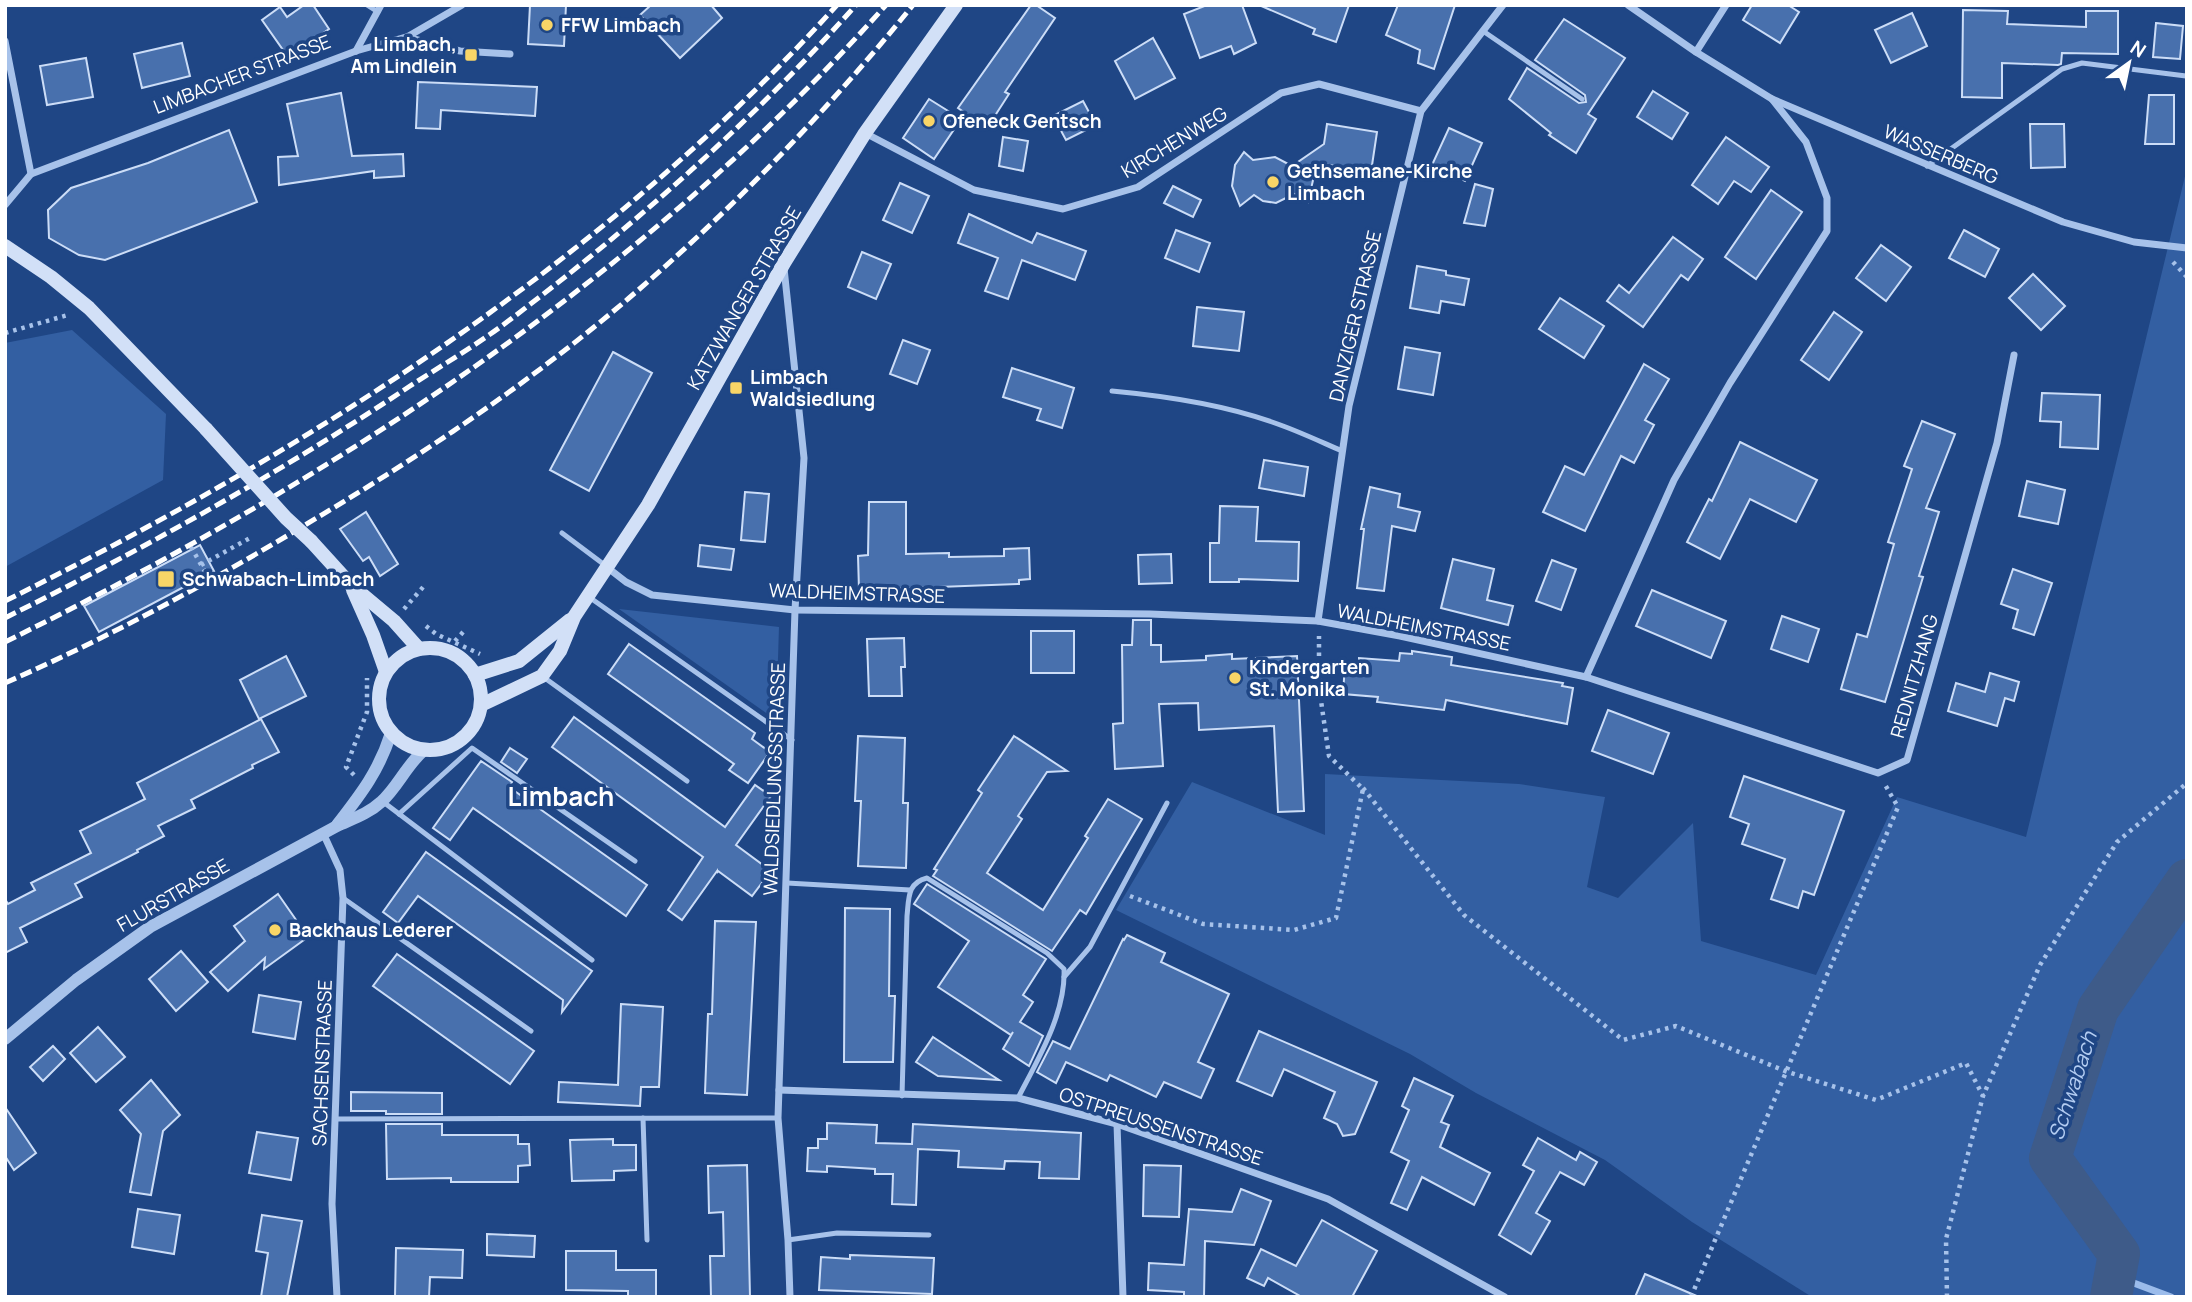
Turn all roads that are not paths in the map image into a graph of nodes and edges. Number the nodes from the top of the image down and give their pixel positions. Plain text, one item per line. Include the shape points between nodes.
1 (367, 5) edge
2 (462, 5) edge
3 (956, 5) edge
4 (1503, 5) edge
5 (1628, 5) edge
6 (1726, 5) edge
7 (380, 9) edge
8 (1483, 31) junction
9 (406, 37) junction
10 (5, 41) edge
11 (356, 51) junction
12 (1696, 52) junction
13 (510, 54) dead end
14 (2186, 76) edge
15 (1582, 99) dead end
16 (1772, 99) junction
17 (1421, 111) junction
18 (865, 133) junction
19 (1927, 166) junction
20 (31, 174) junction
21 (5, 205) edge
22 (5, 246) edge
23 (2187, 248) edge
24 (784, 264) junction
25 (2014, 355) dead end
26 (1112, 391) dead end
27 (1342, 451) junction
28 (562, 533) dead end
29 (608, 568) junction
30 (351, 585) junction
31 (588, 596) junction
32 (794, 610) junction
33 (574, 617) junction
34 (1318, 621) junction
35 (419, 649) junction
36 (386, 672) junction
37 (475, 675) junction
38 (542, 676) junction
39 (1586, 677) junction
40 (481, 705) junction
41 (391, 733) junction
42 (792, 740) junction
43 (423, 751) junction
44 (687, 781) dead end
45 (382, 801) junction
46 (1167, 803) dead end
47 (399, 814) junction
48 (337, 825) junction
49 (323, 833) junction
50 (635, 861) dead end
51 (787, 883) junction
52 (910, 890) junction
53 (343, 898) junction
54 (592, 960) dead end
55 (1064, 977) junction
56 (531, 1031) dead end
57 (5, 1039) edge
58 (779, 1090) junction
59 (902, 1096) junction
60 (1018, 1098) junction
61 (643, 1118) junction
62 (778, 1118) junction
63 (336, 1119) junction
64 (1117, 1124) junction
65 (929, 1235) dead end
66 (647, 1240) dead end
67 (788, 1240) junction
68 (337, 1297) edge
69 (790, 1297) edge
70 (1123, 1297) edge
71 (1504, 1297) edge

1 - 7 lane
2 - 9 street, LIMBACHER STRASSE
3 - 18 main road, KATZWANGER STRASSE
4 - 8 street, DANZIGER STRASSE
5 - 12 street, WASSERBERG
6 - 12 street
7 - 11 street
8 - 15 lane
8 - 17 street, DANZIGER STRASSE
9 - 11 street, LIMBACHER STRASSE
9 - 13 street via 460,51
10 - 20 street
11 - 20 street, LIMBACHER STRASSE
12 - 16 street, WASSERBERG
14 - 19 lane via 2082,63 2062,69
16 - 19 street, WASSERBERG
16 - 39 street via 1806,142 1827,198 1827,231 1674,480
17 - 18 street, KIRCHENWEG via 1320,84 1282,93 1139,187 1063,209 974,190
17 - 27 street, DANZIGER STRASSE
18 - 24 main road, KATZWANGER STRASSE
19 - 23 street, WASSERBERG via 2063,222 2134,242
20 - 21 street, LIMBACHER STRASSE
22 - 30 main road, bridge via 89,308
24 - 29 main road, KATZWANGER STRASSE
24 - 32 street, WALDSIEDLUNGSSTRASSE via 804,458
25 - 39 street, REDNITZHANG via 1997,443 1907,760 1878,773
26 - 27 lane via 1155,395 1272,421
27 - 34 street, DANZIGER STRASSE
28 - 29 lane
29 - 31 main road, KATZWANGER STRASSE
29 - 32 street, WALDHEIMSTRASSE via 652,595
30 - 35 main road
30 - 36 main road
31 - 33 main road, KATZWANGER STRASSE
31 - 42 lane
32 - 34 street, WALDHEIMSTRASSE
32 - 42 street, WALDSIEDLUNGSSTRASSE
33 - 37 main road, KATZWANGER STRASSE via 519,661
33 - 38 main road, KATZWANGER STRASSE via 560,651
34 - 39 street, WALDHEIMSTRASSE
35 - 36 main road via 400,657
35 - 37 main road via 451,653
36 - 41 main road via 379,692 380,714
37 - 40 main road
38 - 40 main road
38 - 44 lane
40 - 43 main road via 476,722 463,739 444,749
41 - 43 main road via 405,745
41 - 48 street, FLURSTRASSE via 366,788
42 - 51 street, WALDSIEDLUNGSSTRASSE
43 - 45 street, FLURSTRASSE
45 - 47 lane
45 - 48 street, FLURSTRASSE
46 - 55 lane via 1090,947
47 - 50 lane via 472,748
47 - 54 lane
48 - 49 street, FLURSTRASSE
49 - 53 street, SACHSENSTRASSE via 340,870
49 - 57 street, FLURSTRASSE via 150,927
51 - 52 lane
51 - 58 street, WALDSIEDLUNGSSTRASSE
52 - 55 lane via 920,879 934,881 1047,953 1064,969
52 - 59 lane
53 - 56 lane
53 - 63 street, SACHSENSTRASSE
55 - 60 lane via 1065,987 1045,1045
58 - 59 street, OSTPREUSSENSTRASSE
58 - 62 street, WALDSIEDLUNGSSTRASSE
59 - 60 street, OSTPREUSSENSTRASSE
60 - 64 street, OSTPREUSSENSTRASSE
61 - 62 lane
61 - 63 lane
61 - 66 lane
62 - 67 street, WALDSIEDLUNGSSTRASSE
63 - 68 street, SACHSENSTRASSE via 332,1204
64 - 70 street
64 - 71 street, OSTPREUSSENSTRASSE via 1328,1199
65 - 67 lane via 837,1233
67 - 69 street, WALDSIEDLUNGSSTRASSE

